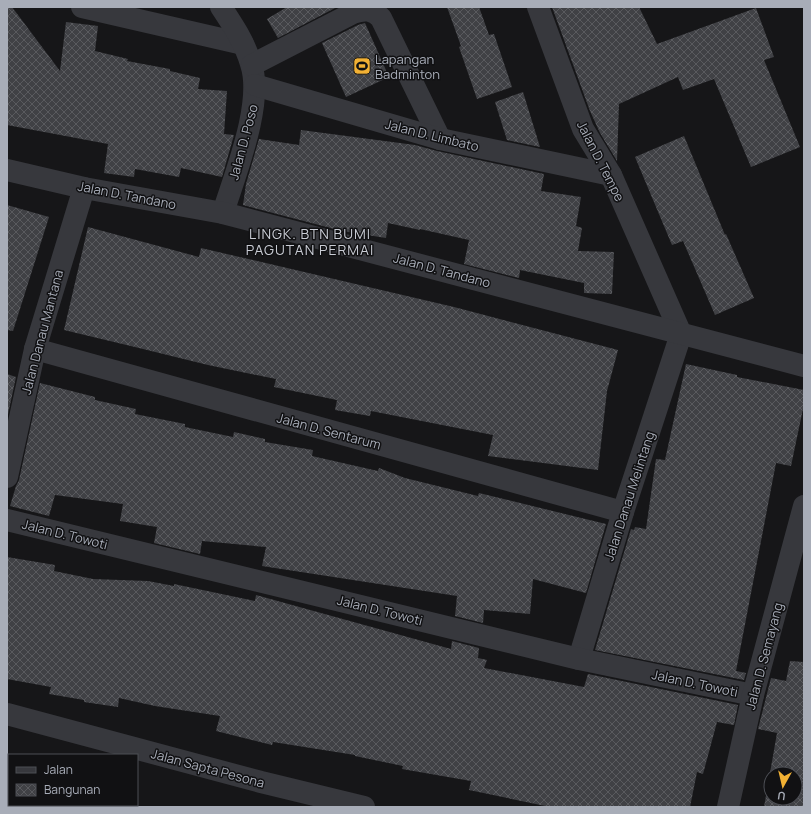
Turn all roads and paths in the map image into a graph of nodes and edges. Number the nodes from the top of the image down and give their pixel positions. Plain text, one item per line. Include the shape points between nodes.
1 (82, 7) edge
2 (221, 7) edge
3 (538, 7) edge
4 (243, 44) junction
5 (253, 75) junction
6 (440, 139) junction
7 (7, 170) edge
8 (611, 175) junction
9 (84, 188) junction
10 (223, 213) junction
11 (681, 334) junction
12 (35, 349) junction
13 (804, 366) edge
14 (7, 477) edge
15 (804, 506) edge
16 (623, 512) junction
17 (7, 520) edge
18 (579, 659) junction
19 (753, 695) junction
20 (7, 714) edge
21 (364, 807) edge
22 (728, 807) edge

1 - 4 street
2 - 4 street, Jalan D. Poso via 236,28
3 - 8 street, Jalan D. Tempe via 583,129
4 - 5 street, Jalan D. Poso
5 - 6 street, Jalan D. Limbato
5 - 6 street via 353,13 363,10 373,12 381,18
5 - 10 street, Jalan D. Poso via 254,108
6 - 8 street, Jalan D. Limbato
7 - 9 street, Jalan D. Tandano
8 - 11 street, Jalan D. Tempe
9 - 10 street, Jalan D. Tandano
9 - 12 street, Jalan Danau Mantana
10 - 11 street, Jalan D. Tandano
11 - 13 street, Jalan D. Tandano
11 - 16 street, Jalan Danau Melintang
12 - 14 street, Jalan Danau Mantana
12 - 16 street, Jalan D. Sentarum
15 - 19 street, Jalan D. Semayang
16 - 18 street, Jalan Danau Melintang
17 - 18 street, Jalan D. Towoti
18 - 19 street, Jalan D. Towoti
19 - 22 street, Jalan D. Semayang
20 - 21 street, Jalan Sapta Pesona

